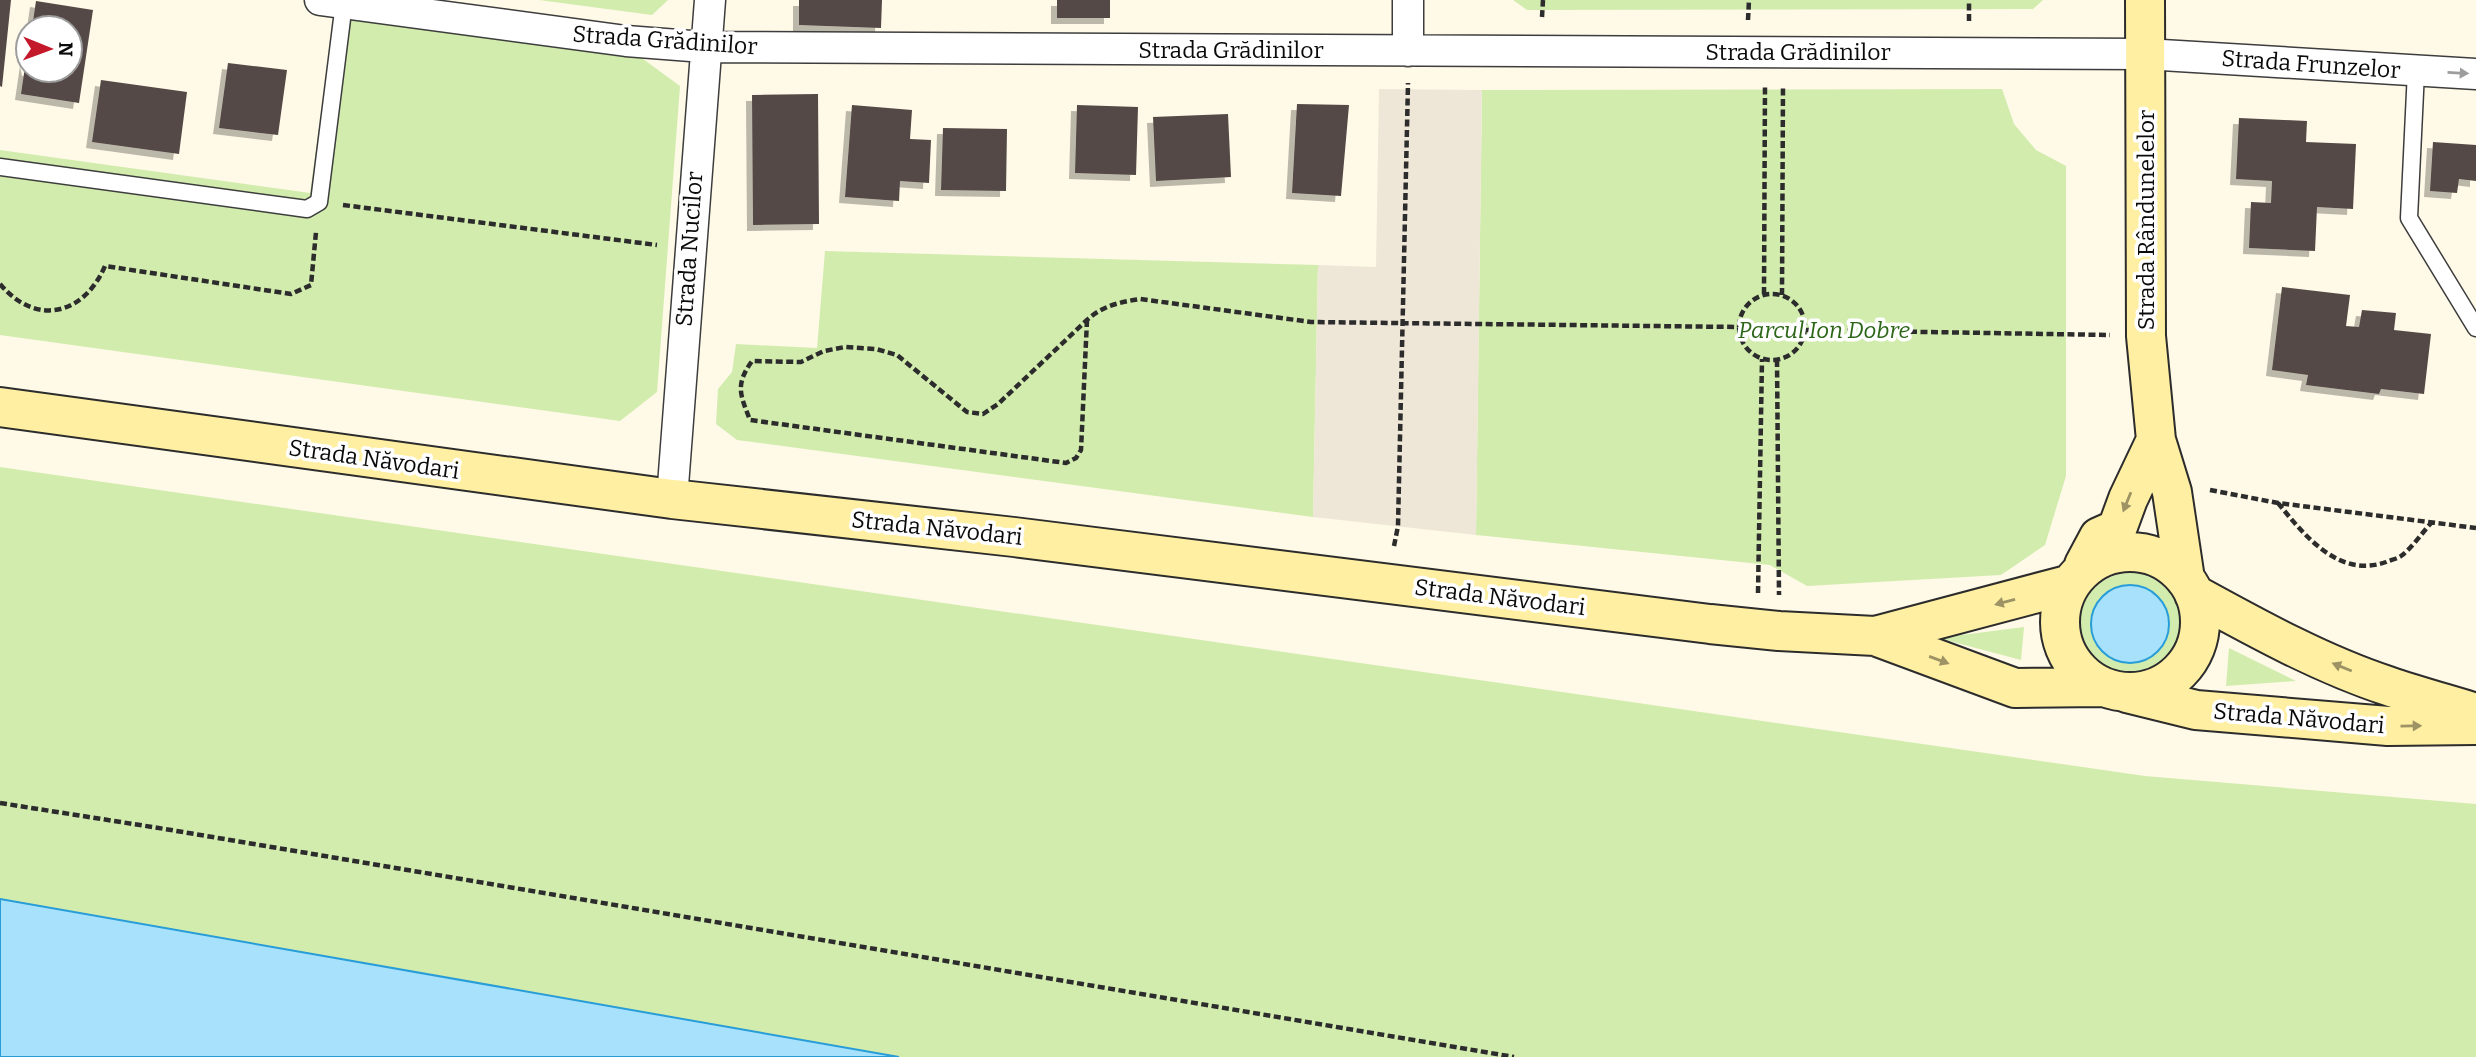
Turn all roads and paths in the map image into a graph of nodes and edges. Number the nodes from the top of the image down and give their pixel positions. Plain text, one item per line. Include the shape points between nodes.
1 (710, 0) edge
2 (1408, 0) edge
3 (2145, 0) edge
4 (332, 2) edge
5 (383, 4) edge
6 (704, 47) junction
7 (1408, 51) junction
8 (1774, 52) junction
9 (2145, 54) junction
10 (2416, 71) junction
11 (2476, 74) edge
12 (0, 167) edge
13 (319, 202) junction
14 (689, 249) junction
15 (0, 284) edge
16 (1764, 294) junction
17 (1782, 295) junction
18 (1087, 320) junction
19 (1403, 323) junction
20 (1738, 327) junction
21 (2476, 328) edge
22 (1805, 330) junction
23 (2146, 336) junction
24 (1762, 359) junction
25 (1777, 360) junction
26 (0, 407) edge
27 (2156, 440) junction
28 (2172, 492) junction
29 (672, 499) junction
30 (2278, 503) junction
31 (2432, 523) junction
32 (2476, 528) edge
33 (2076, 578) junction
34 (1388, 583) junction
35 (2189, 586) junction
36 (1768, 630) junction
37 (1875, 636) junction
38 (2113, 690) junction
39 (2476, 713) edge
40 (2476, 725) edge
41 (0, 803) edge
42 (1514, 1057) edge

1 - 6 street, Strada Nucilor
2 - 7 street
3 - 9 main road, Strada Rândunelelor
4 - 5 street, Strada Grădinilor
4 - 13 lane
5 - 6 street, Strada Grădinilor via 626,41
6 - 7 street, Strada Grădinilor
6 - 14 street, Strada Nucilor
7 - 8 street, Strada Grădinilor
7 - 19 path
8 - 9 street, Strada Grădinilor
8 - 16 path
8 - 17 path
9 - 10 street, Strada Frunzelor
9 - 23 main road, Strada Rândunelelor
10 -> 11 street, Strada Frunzelor
10 - 21 lane via 2409,218
12 - 13 lane via 307,209
13 - 14 path
13 - 15 path via 311,285 291,294 105,266 84,298 67,308 48,311 12,298
14 - 29 street, Strada Nucilor
16 - 17 path
16 - 20 path via 1746,306
17 - 22 path via 1797,305
18 - 18 path via 1081,450 1066,463 750,420 741,397 741,376 751,361 801,362 845,347 876,349 897,355 967,412 983,414
18 - 19 path via 1117,303 1140,299 1311,321
19 - 20 path
19 - 34 path via 1398,526
20 - 24 path via 1745,347
22 - 23 path
22 - 25 path via 1796,350
23 - 27 main road, Strada Rândunelelor
24 - 25 path
24 - 36 path
25 - 36 path
26 - 29 main road, Strada Năvodari
27 - 28 main road, Strada Rândunelelor
27 -> 33 main road via 2117,528 2099,537
28 - 30 path via 2204,489
28 - 35 main road, Strada Rândunelelor
29 - 34 main road, Strada Năvodari
30 - 31 path
30 - 31 path via 2307,538 2352,565 2376,565 2401,556
31 - 32 path
33 - 35 main road via 2097,560 2137,552 2172,566
33 -> 37 main road, Strada Năvodari
33 - 38 main road via 2061,607 2060,631 2067,654 2082,674
34 - 36 main road, Strada Năvodari
35 - 38 main road via 2200,618 2197,642 2187,664 2169,681 2148,691
39 -> 35 main road, Strada Năvodari via 2387,686 2332,663 2255,627
36 - 37 main road, Strada Năvodari
37 -> 38 main road, Strada Năvodari via 2015,688
38 -> 40 main road, Strada Năvodari via 2196,710 2388,726
41 - 42 path

